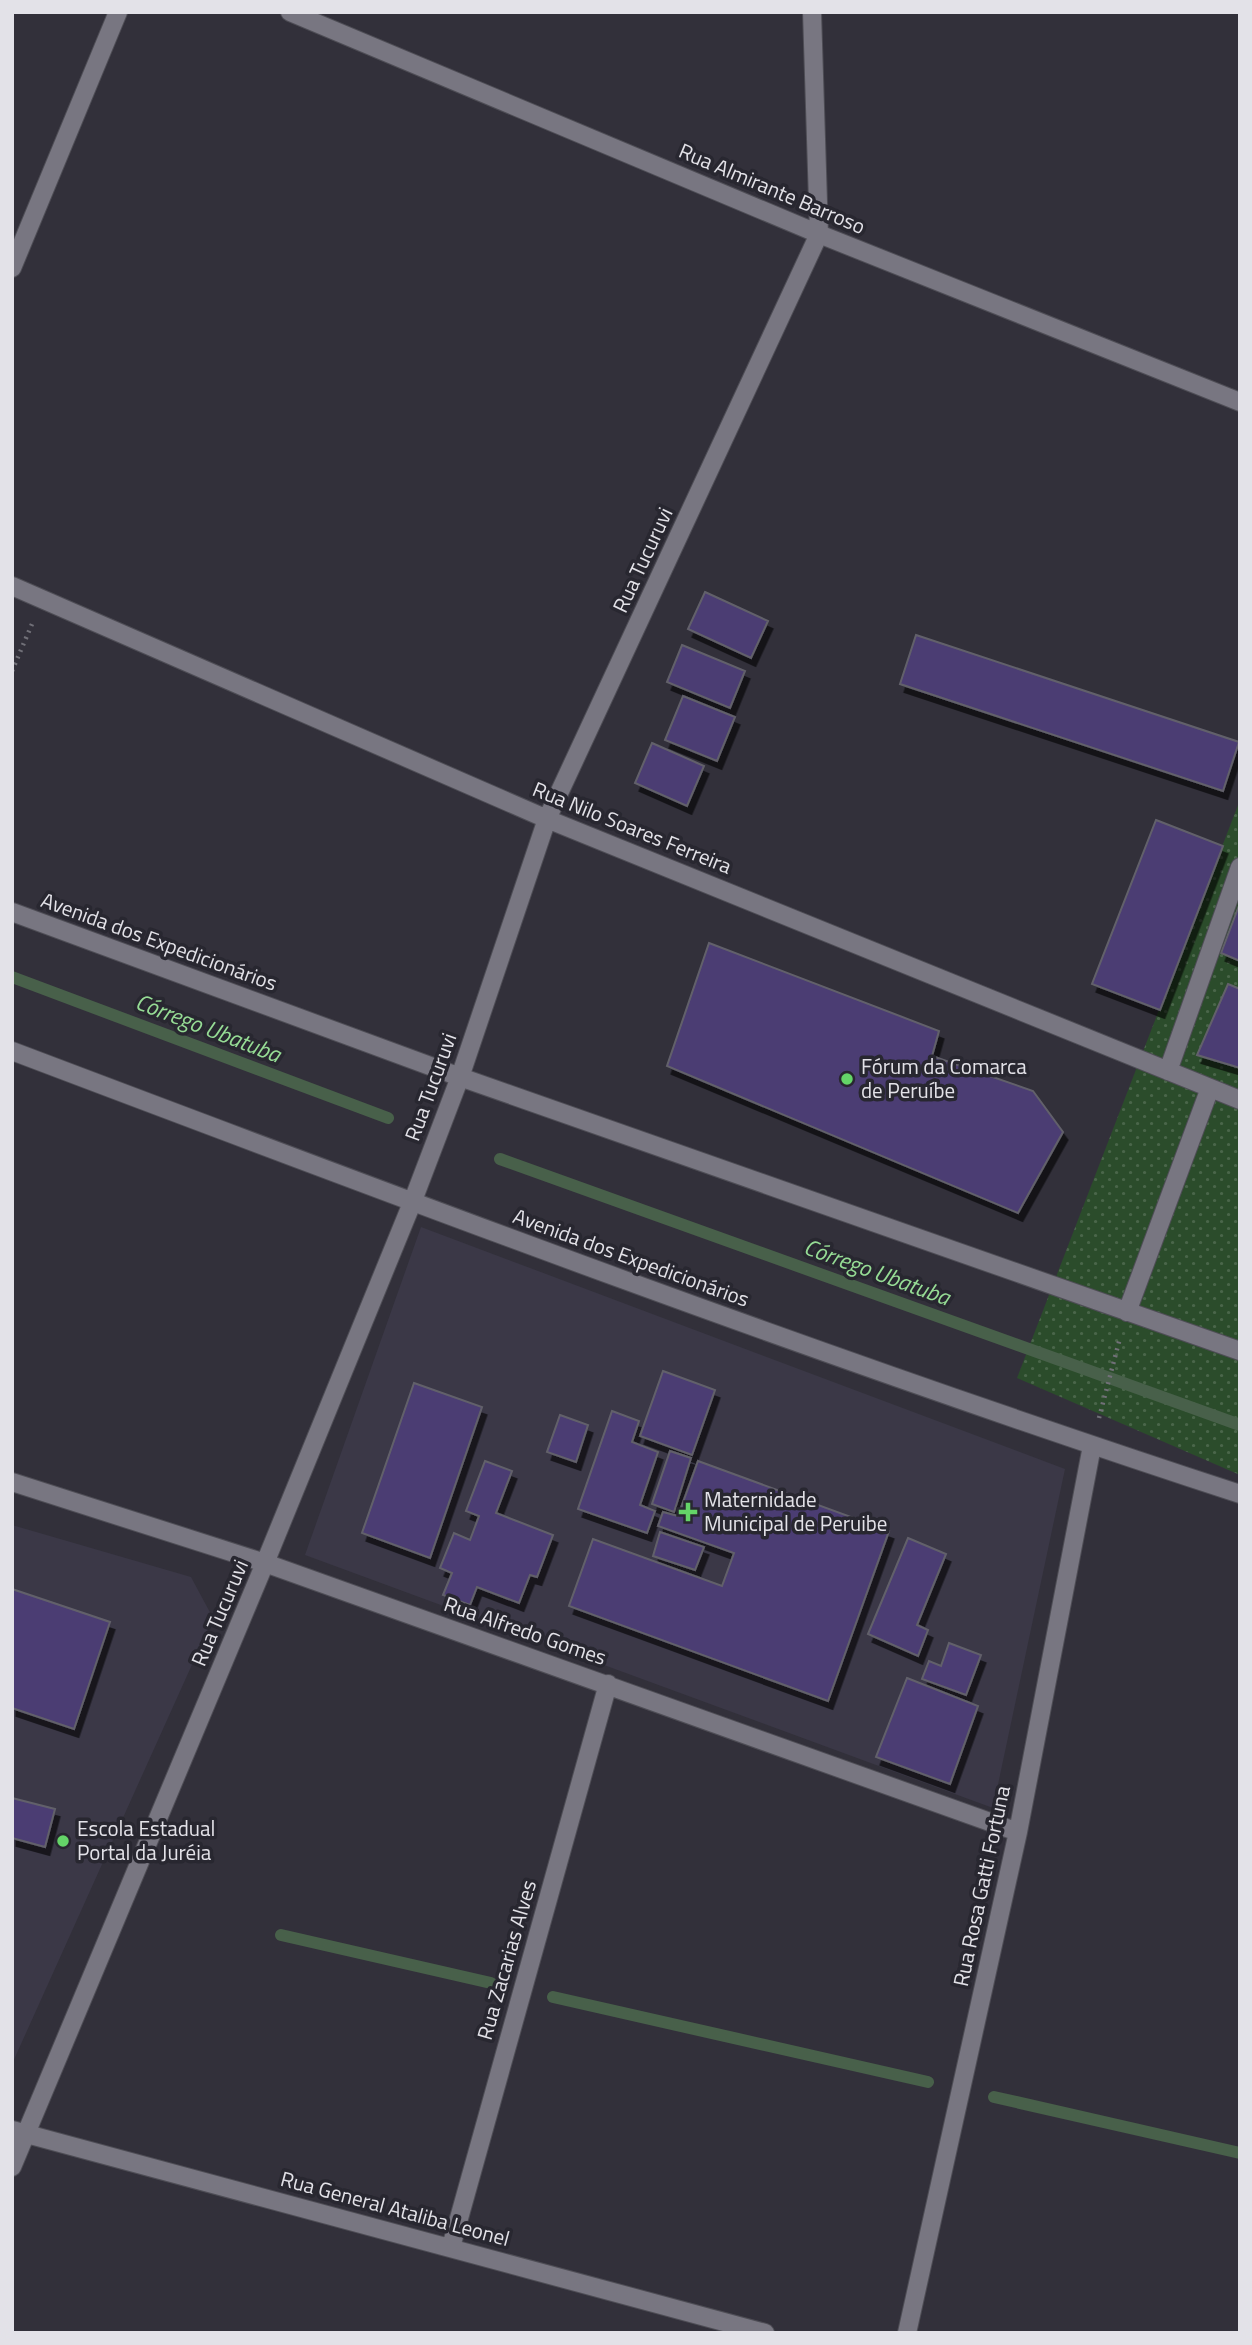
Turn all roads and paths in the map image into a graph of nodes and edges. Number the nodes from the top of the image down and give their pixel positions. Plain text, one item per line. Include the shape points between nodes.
1 (118, 12) edge
2 (290, 12) edge
3 (811, 12) edge
4 (819, 234) junction
5 (12, 268) edge
6 (1240, 402) edge
7 (12, 586) edge
8 (42, 599) junction
9 (12, 671) edge
10 (547, 819) junction
11 (1240, 867) edge
12 (12, 912) edge
13 (12, 1051) edge
14 (1168, 1071) junction
15 (460, 1077) junction
16 (1210, 1088) junction
17 (1240, 1100) edge
18 (412, 1203) junction
19 (1127, 1311) junction
20 (1121, 1334) dead end
21 (1240, 1351) edge
22 (1098, 1423) dead end
23 (1092, 1446) junction
24 (12, 1482) edge
25 (1240, 1494) edge
26 (265, 1563) junction
27 (608, 1684) junction
28 (1018, 1832) junction
29 (19, 2132) edge
30 (12, 2167) edge
31 (451, 2247) junction
32 (765, 2333) edge
33 (907, 2333) edge

1 - 5 street
2 - 4 street, Rua Almirante Barroso
3 - 4 street, Rua Tucuruvi
4 - 6 street, Rua Almirante Barroso
4 - 10 street, Rua Tucuruvi
7 - 8 street, Rua Nilo Soares Ferreira
8 - 9 path
8 - 10 street, Rua Nilo Soares Ferreira
10 - 14 street, Rua Nilo Soares Ferreira
10 - 15 street, Rua Tucuruvi
11 - 14 street
12 - 15 street, Avenida dos Expedicionários
13 - 18 street, Avenida dos Expedicionários
14 - 16 street, Rua Nilo Soares Ferreira
15 - 18 street, Rua Tucuruvi
15 - 19 street, Avenida dos Expedicionários
16 - 17 street, Rua Nilo Soares Ferreira
16 - 19 street
18 - 23 street, Avenida dos Expedicionários
18 - 26 street, Rua Tucuruvi
19 - 21 street, Avenida dos Expedicionários
20 - 22 path
23 - 25 street, Avenida dos Expedicionários
23 - 28 street, Rua Rosa Gatti Fortuna
24 - 26 street, Rua Alfredo Gomes
26 - 27 street, Rua Alfredo Gomes
26 - 29 street, Rua Tucuruvi
27 - 28 street, Rua Alfredo Gomes
27 - 31 street, Rua Zacarias Alves
28 - 33 street, Rua Rosa Gatti Fortuna
29 - 30 street, Rua Tucuruvi
29 - 31 street, Rua General Ataliba Leonel
31 - 32 street, Rua General Ataliba Leonel

